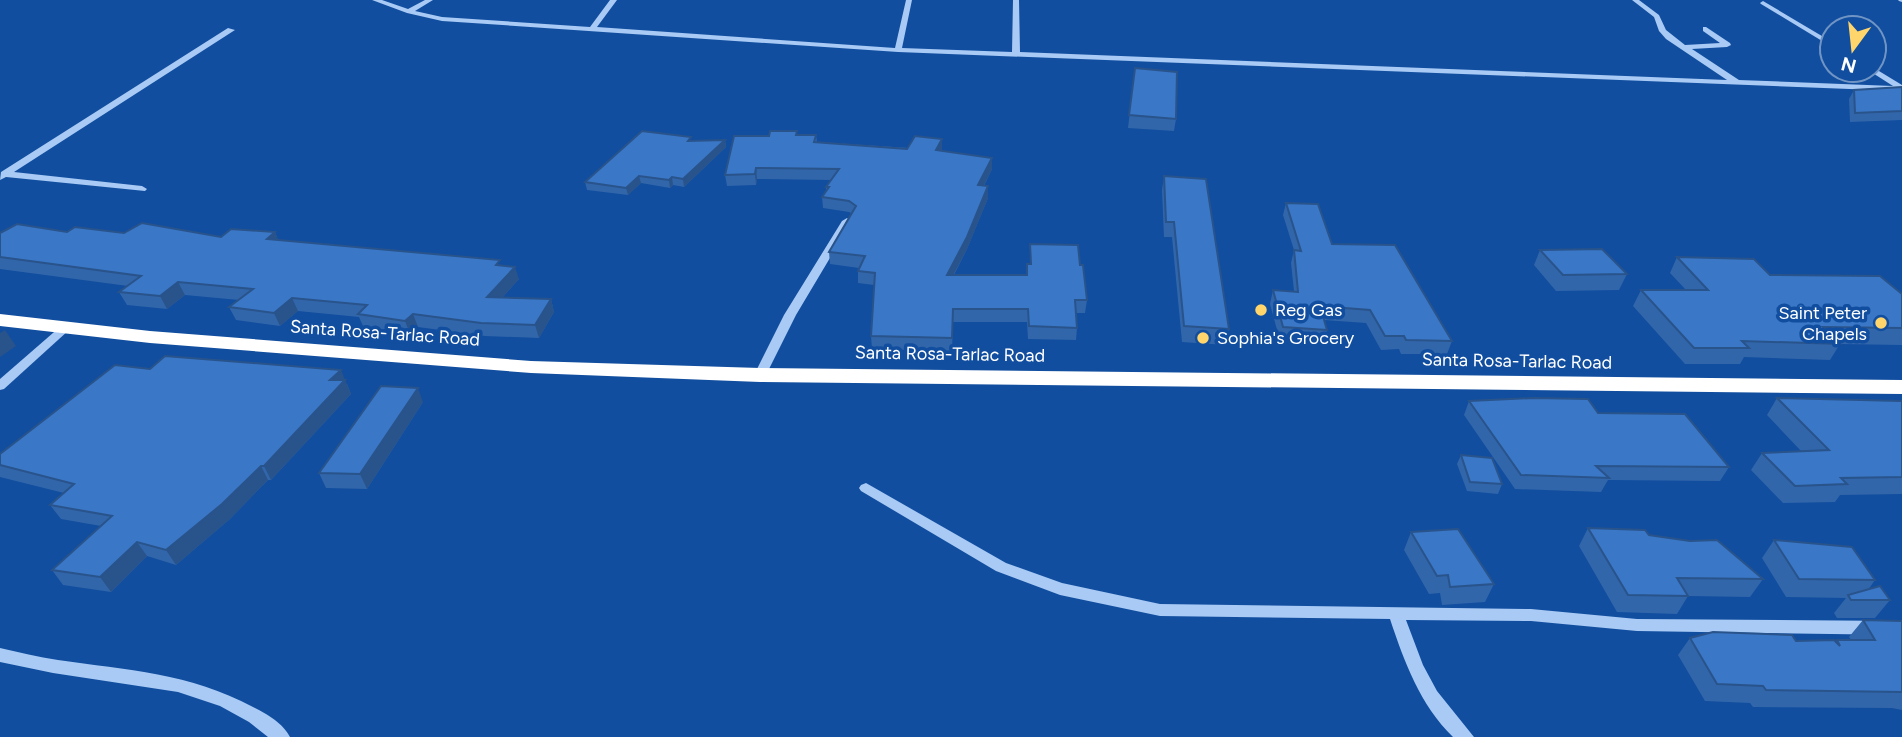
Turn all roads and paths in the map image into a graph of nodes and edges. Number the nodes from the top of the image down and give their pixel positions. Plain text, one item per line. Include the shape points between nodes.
1 (375, 0) edge
2 (430, 0) edge
3 (614, 0) edge
4 (909, 0) edge
5 (1016, 0) edge
6 (1635, 0) edge
7 (1763, 3) dead end
8 (408, 12) junction
9 (1706, 29) dead end
10 (231, 30) dead end
11 (591, 30) junction
12 (1818, 36) edge
13 (1684, 47) junction
14 (898, 50) junction
15 (1016, 53) junction
16 (1739, 83) junction
17 (1902, 88) edge
18 (2, 175) edge
19 (142, 189) dead end
20 (849, 218) edge
21 (0, 320) edge
22 (65, 328) junction
23 (760, 375) junction
24 (0, 386) edge
25 (1902, 387) edge
26 (866, 488) dead end
27 (1396, 615) junction
28 (1902, 628) edge
29 (0, 655) edge
30 (281, 737) edge
31 (1465, 737) edge

1 - 8 street
2 - 8 street
3 - 11 street
4 - 14 street
5 - 15 street
6 - 13 street via 1657,16 1663,31
7 - 12 street
8 - 11 street via 442,19
9 - 13 street via 1727,45
10 - 18 street
11 - 14 street
13 - 16 street
14 - 15 street
15 - 16 street
16 - 17 street
18 - 19 street
20 - 23 street
21 - 22 highway, Santa Rosa-Tarlac Road
22 - 23 highway, Santa Rosa-Tarlac Road via 447,361
22 - 24 street
23 - 25 highway, Santa Rosa-Tarlac Road
26 - 27 street via 1001,567 1092,598 1190,612
27 - 28 street via 1531,615 1693,627
27 - 31 street via 1432,699
29 - 30 street via 143,675 181,685 253,714

